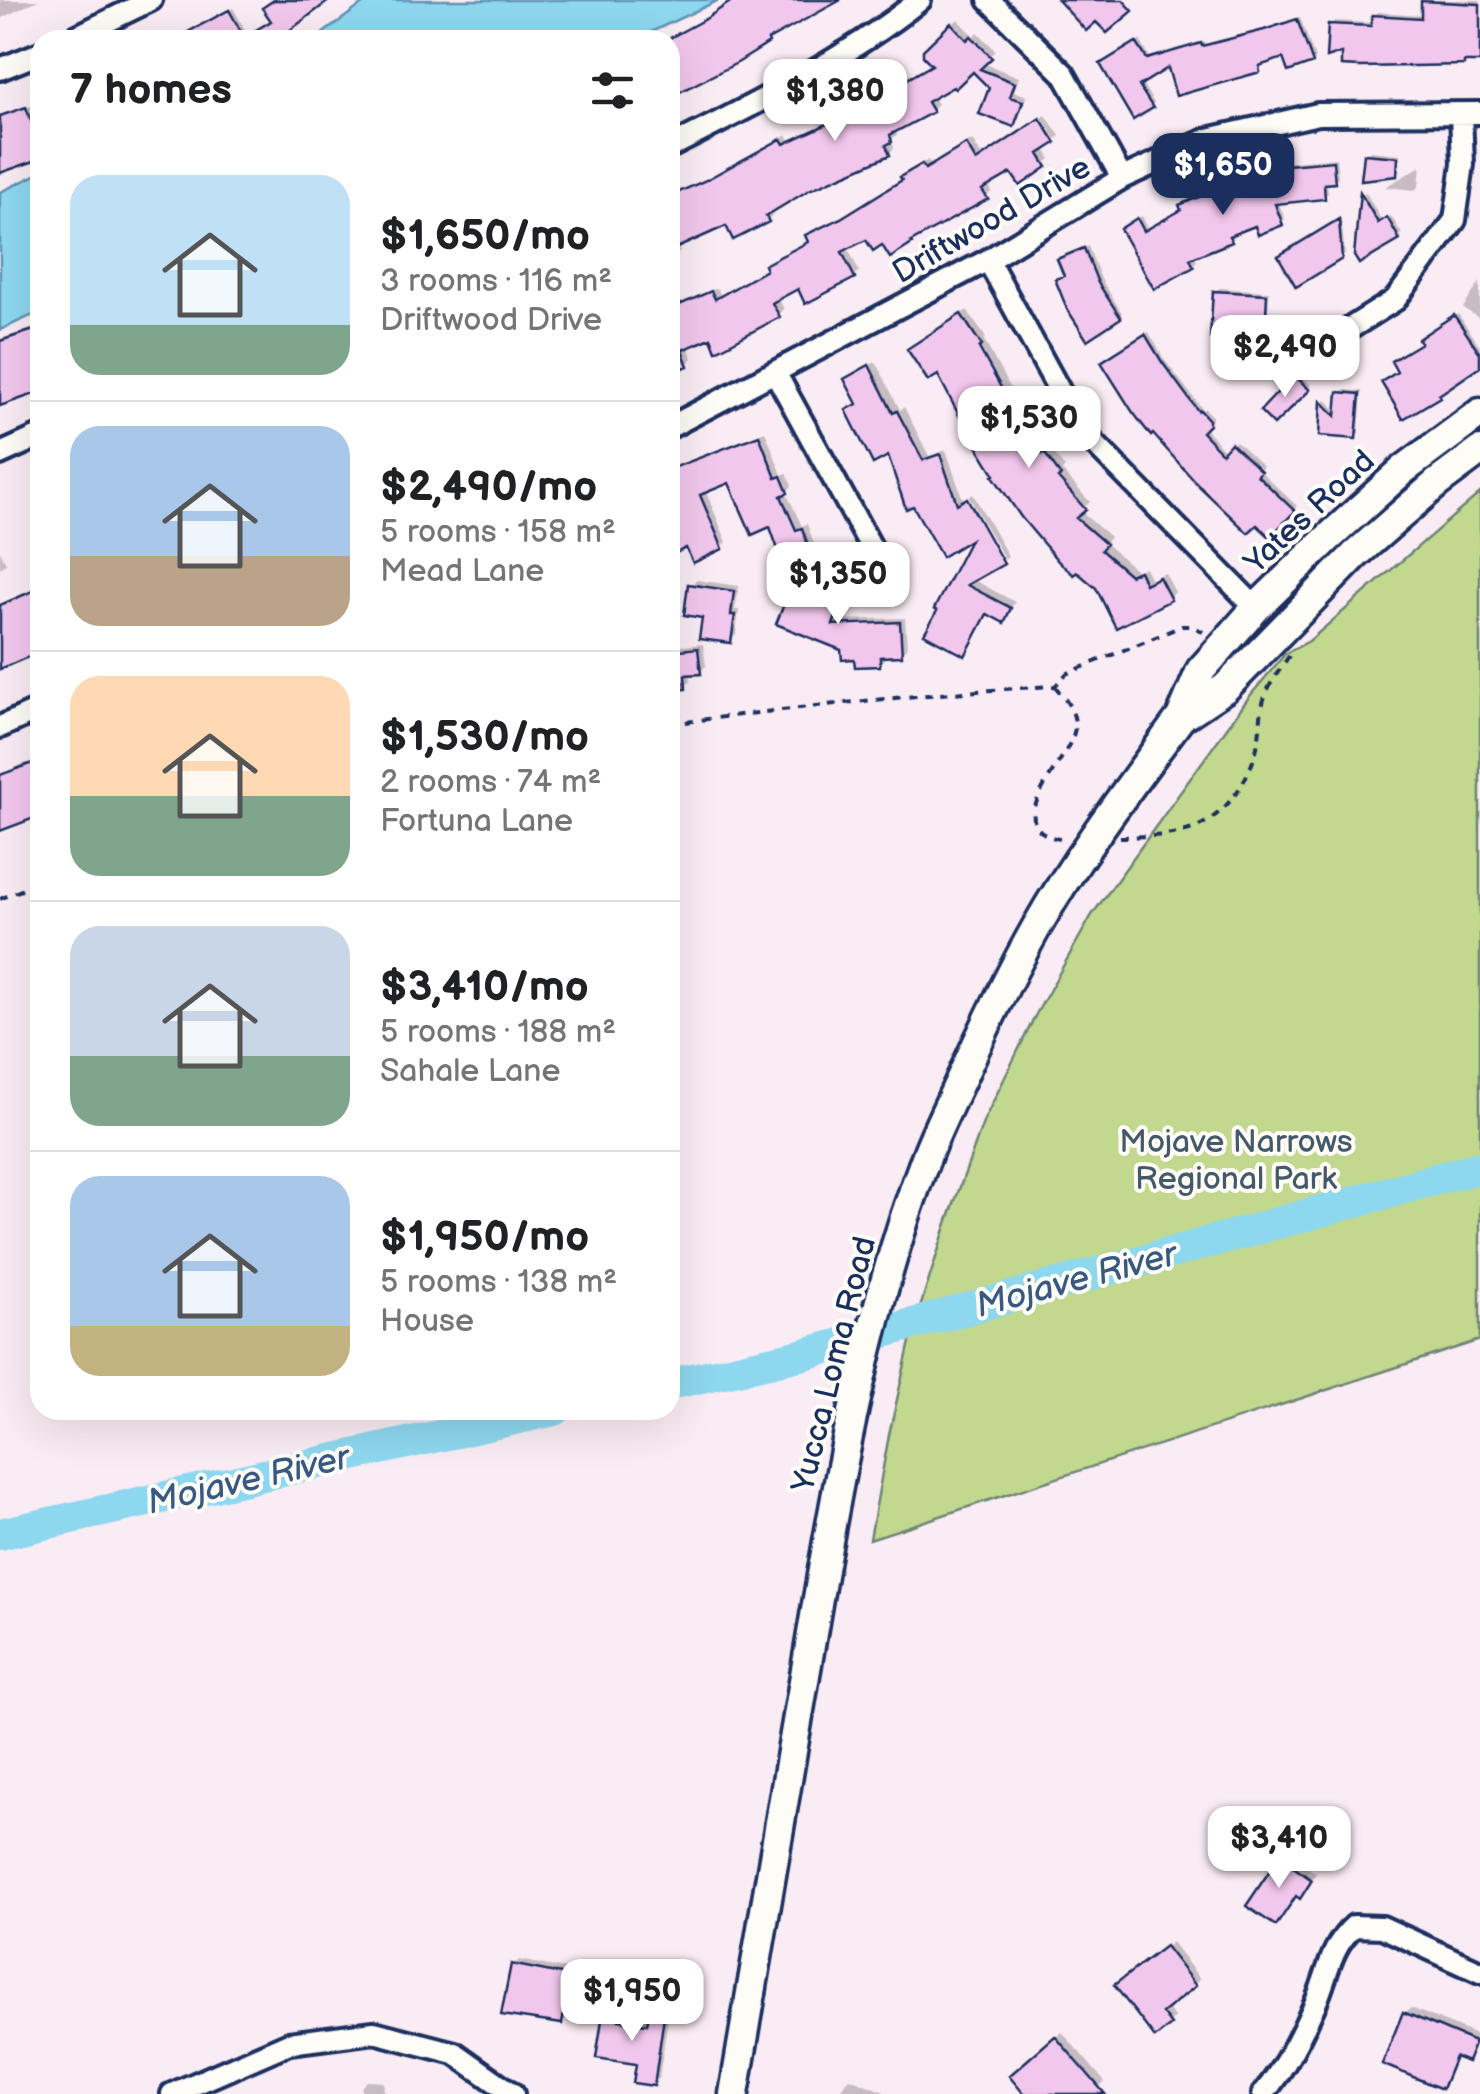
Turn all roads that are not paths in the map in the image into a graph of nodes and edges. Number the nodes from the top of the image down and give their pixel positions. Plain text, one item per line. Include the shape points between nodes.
1 (151, 0) edge
2 (920, 0) edge
3 (989, 0) edge
4 (90, 30) edge
5 (30, 57) edge
6 (0, 69) edge
7 (1471, 114) edge
8 (680, 142) edge
9 (1122, 178) junction
10 (988, 260) junction
11 (1341, 334) dead end
12 (775, 372) junction
13 (1480, 413) edge
14 (680, 422) edge
15 (30, 440) edge
16 (1480, 450) edge
17 (0, 454) edge
18 (876, 556) dead end
19 (1247, 618) junction
20 (1242, 669) joint
21 (30, 714) edge
22 (1181, 716) junction
23 (0, 727) edge
24 (1480, 1972) edge
25 (172, 2094) edge
26 (513, 2094) edge
27 (734, 2094) edge
28 (1262, 2094) edge

1 - 4 street
2 - 8 street via 882,30
3 - 9 street via 1064,74
5 - 6 street
7 - 9 street, Driftwood Drive via 1318,114 1208,139
7 - 11 street via 1456,220 1395,300
9 - 10 street, Driftwood Drive
10 - 12 street, Driftwood Drive
10 - 19 street via 1081,430
12 - 14 street, Driftwood Drive
12 - 18 street
13 - 19 main road, Yates Road via 1404,470
15 - 17 street
16 - 20 main road, Yates Road via 1354,555
19 - 22 main road, Yucca Loma Road via 1201,670
20 - 22 main road, Yucca Loma Road
21 - 23 street
22 - 27 main road, Yucca Loma Road, bridge via 1037,926 957,1087 906,1215 846,1445
24 - 28 street via 1382,1926 1354,1926 1340,1939 1291,2053
25 - 26 street via 289,2042 374,2032 455,2053

